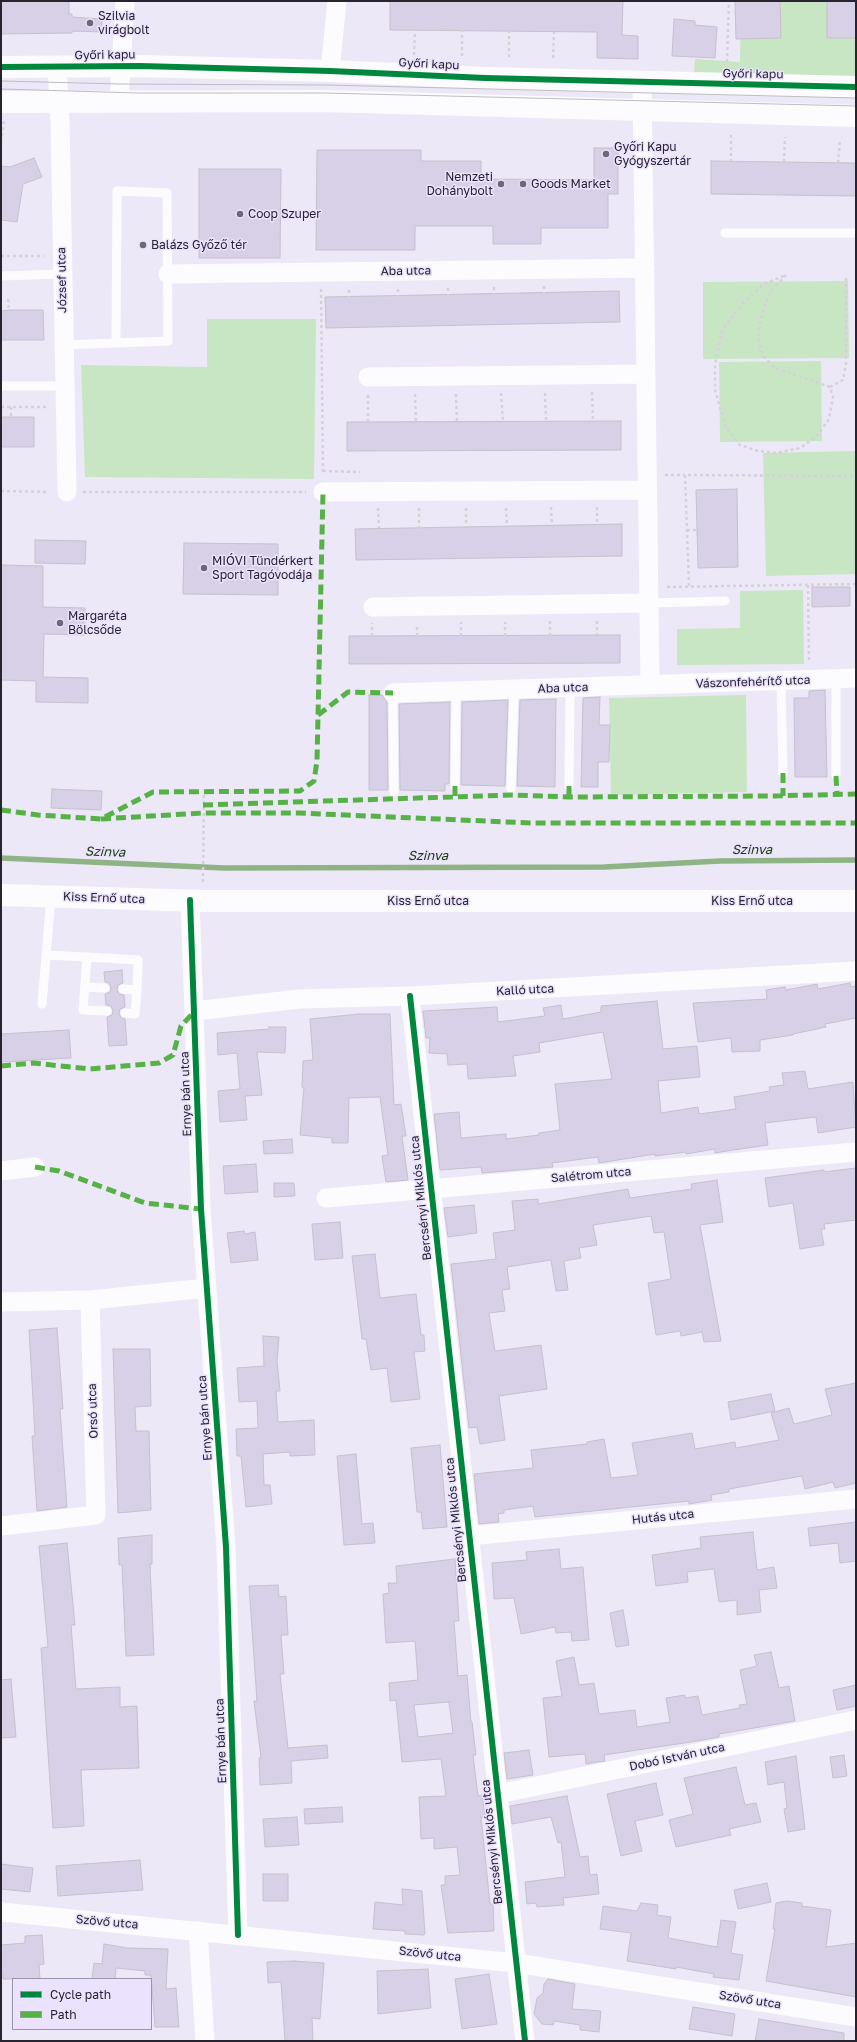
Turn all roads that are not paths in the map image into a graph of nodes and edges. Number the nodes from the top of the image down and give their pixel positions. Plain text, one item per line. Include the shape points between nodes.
1 (125, 1) edge
2 (337, 1) edge
3 (121, 66) junction
4 (1, 67) edge
5 (57, 67) junction
6 (330, 71) junction
7 (642, 81) junction
8 (856, 87) edge
9 (59, 101) junction
10 (119, 102) junction
11 (642, 109) junction
12 (3, 110) edge
13 (856, 116) edge
14 (725, 233) dead end
15 (856, 233) edge
16 (645, 268) junction
17 (62, 274) junction
18 (168, 274) junction
19 (1, 276) edge
20 (116, 343) junction
21 (64, 345) junction
22 (646, 374) junction
23 (368, 377) road end
24 (1, 386) edge
25 (64, 386) junction
26 (648, 490) junction
27 (67, 492) road end
28 (323, 492) road end
29 (649, 595) junction
30 (726, 602) dead end
31 (373, 607) dead end
32 (856, 678) edge
33 (836, 679) junction
34 (781, 681) junction
35 (650, 685) junction
36 (570, 688) junction
37 (514, 690) junction
38 (456, 691) junction
39 (393, 693) joint
40 (783, 773) dead end
41 (836, 776) dead end
42 (455, 786) dead end
43 (569, 786) dead end
44 (511, 789) dead end
45 (394, 792) dead end
46 (1, 894) edge
47 (51, 896) junction
48 (190, 900) junction
49 (856, 901) edge
50 (46, 955) junction
51 (87, 957) junction
52 (856, 971) edge
53 (85, 987) junction
54 (105, 988) dead end
55 (124, 989) dead end
56 (137, 990) junction
57 (410, 996) junction
58 (42, 1004) dead end
59 (107, 1011) dead end
60 (194, 1011) junction
61 (125, 1013) dead end
62 (856, 1152) edge
63 (36, 1168) dead end
64 (1, 1171) edge
65 (432, 1189) junction
66 (326, 1198) dead end
67 (207, 1288) junction
68 (90, 1300) junction
69 (1, 1302) edge
70 (856, 1499) edge
71 (1, 1526) edge
72 (469, 1536) junction
73 (856, 1720) edge
74 (498, 1794) junction
75 (1, 1912) edge
76 (198, 1931) junction
77 (238, 1935) junction
78 (516, 1963) junction
79 (856, 2017) edge
80 (205, 2041) edge
81 (525, 2041) edge

1 - 3 street
2 - 6 street
3 - 5 street, Győri kapu
3 - 6 street, Győri kapu
3 - 10 street
4 - 5 street, Győri kapu
5 - 9 street, József utca
6 - 7 street, Győri kapu via 485,78
7 - 8 street, Győri kapu
7 - 11 street
9 - 10 street
9 - 12 street
9 - 17 street, József utca
10 - 11 street via 324,101
11 - 13 street
11 - 16 street
14 - 15 lane
16 - 18 street, Aba utca
16 - 22 street
17 - 19 lane
17 - 21 street, József utca
18 - 20 lane via 168,341
18 - 20 lane via 167,193 117,191
20 - 21 lane
21 - 25 street, József utca
22 - 23 street
22 - 26 street
24 - 25 lane
25 - 27 street, József utca
26 - 28 street
26 - 29 street
29 - 30 lane
29 - 31 street
29 - 35 street
32 - 33 street, Vászonfehérítő utca
33 - 34 street, Vászonfehérítő utca
33 - 41 lane
34 - 35 street, Vászonfehérítő utca
34 - 40 lane
35 - 36 street, Aba utca
36 - 37 street, Aba utca
36 - 43 lane
37 - 38 street, Aba utca
37 - 44 lane
38 - 39 street, Aba utca
38 - 42 lane
39 - 45 lane
46 - 47 street, Kiss Ernő utca
47 - 48 street, Kiss Ernő utca
47 - 50 lane
48 - 49 street, Kiss Ernő utca
48 - 60 street, Ernye bán utca
50 - 51 lane
50 - 58 lane
51 - 53 lane
51 - 56 lane via 138,960
52 - 57 street, Kalló utca
53 - 54 lane
53 - 59 lane via 83,1010
55 - 56 lane
56 - 61 lane via 135,1014
57 - 60 street, Kalló utca via 299,999
57 - 65 street, Bercsényi Miklós utca
60 - 67 street, Ernye bán utca via 201,1209
62 - 65 street, Salétrom utca
63 - 64 street
65 - 66 street, Salétrom utca
65 - 72 street, Bercsényi Miklós utca
67 - 68 street
67 - 77 street, Ernye bán utca via 226,1547
68 - 69 street
68 - 71 street, Orsó utca via 96,1515
70 - 72 street, Hutás utca
72 - 74 street, Bercsényi Miklós utca
73 - 74 street, Dobó István utca
74 - 78 street, Bercsényi Miklós utca
75 - 76 street, Szövő utca
76 - 77 street, Szövő utca
76 - 80 street
77 - 78 street, Szövő utca
78 - 79 street, Szövő utca
78 - 81 street, Bercsényi Miklós utca

